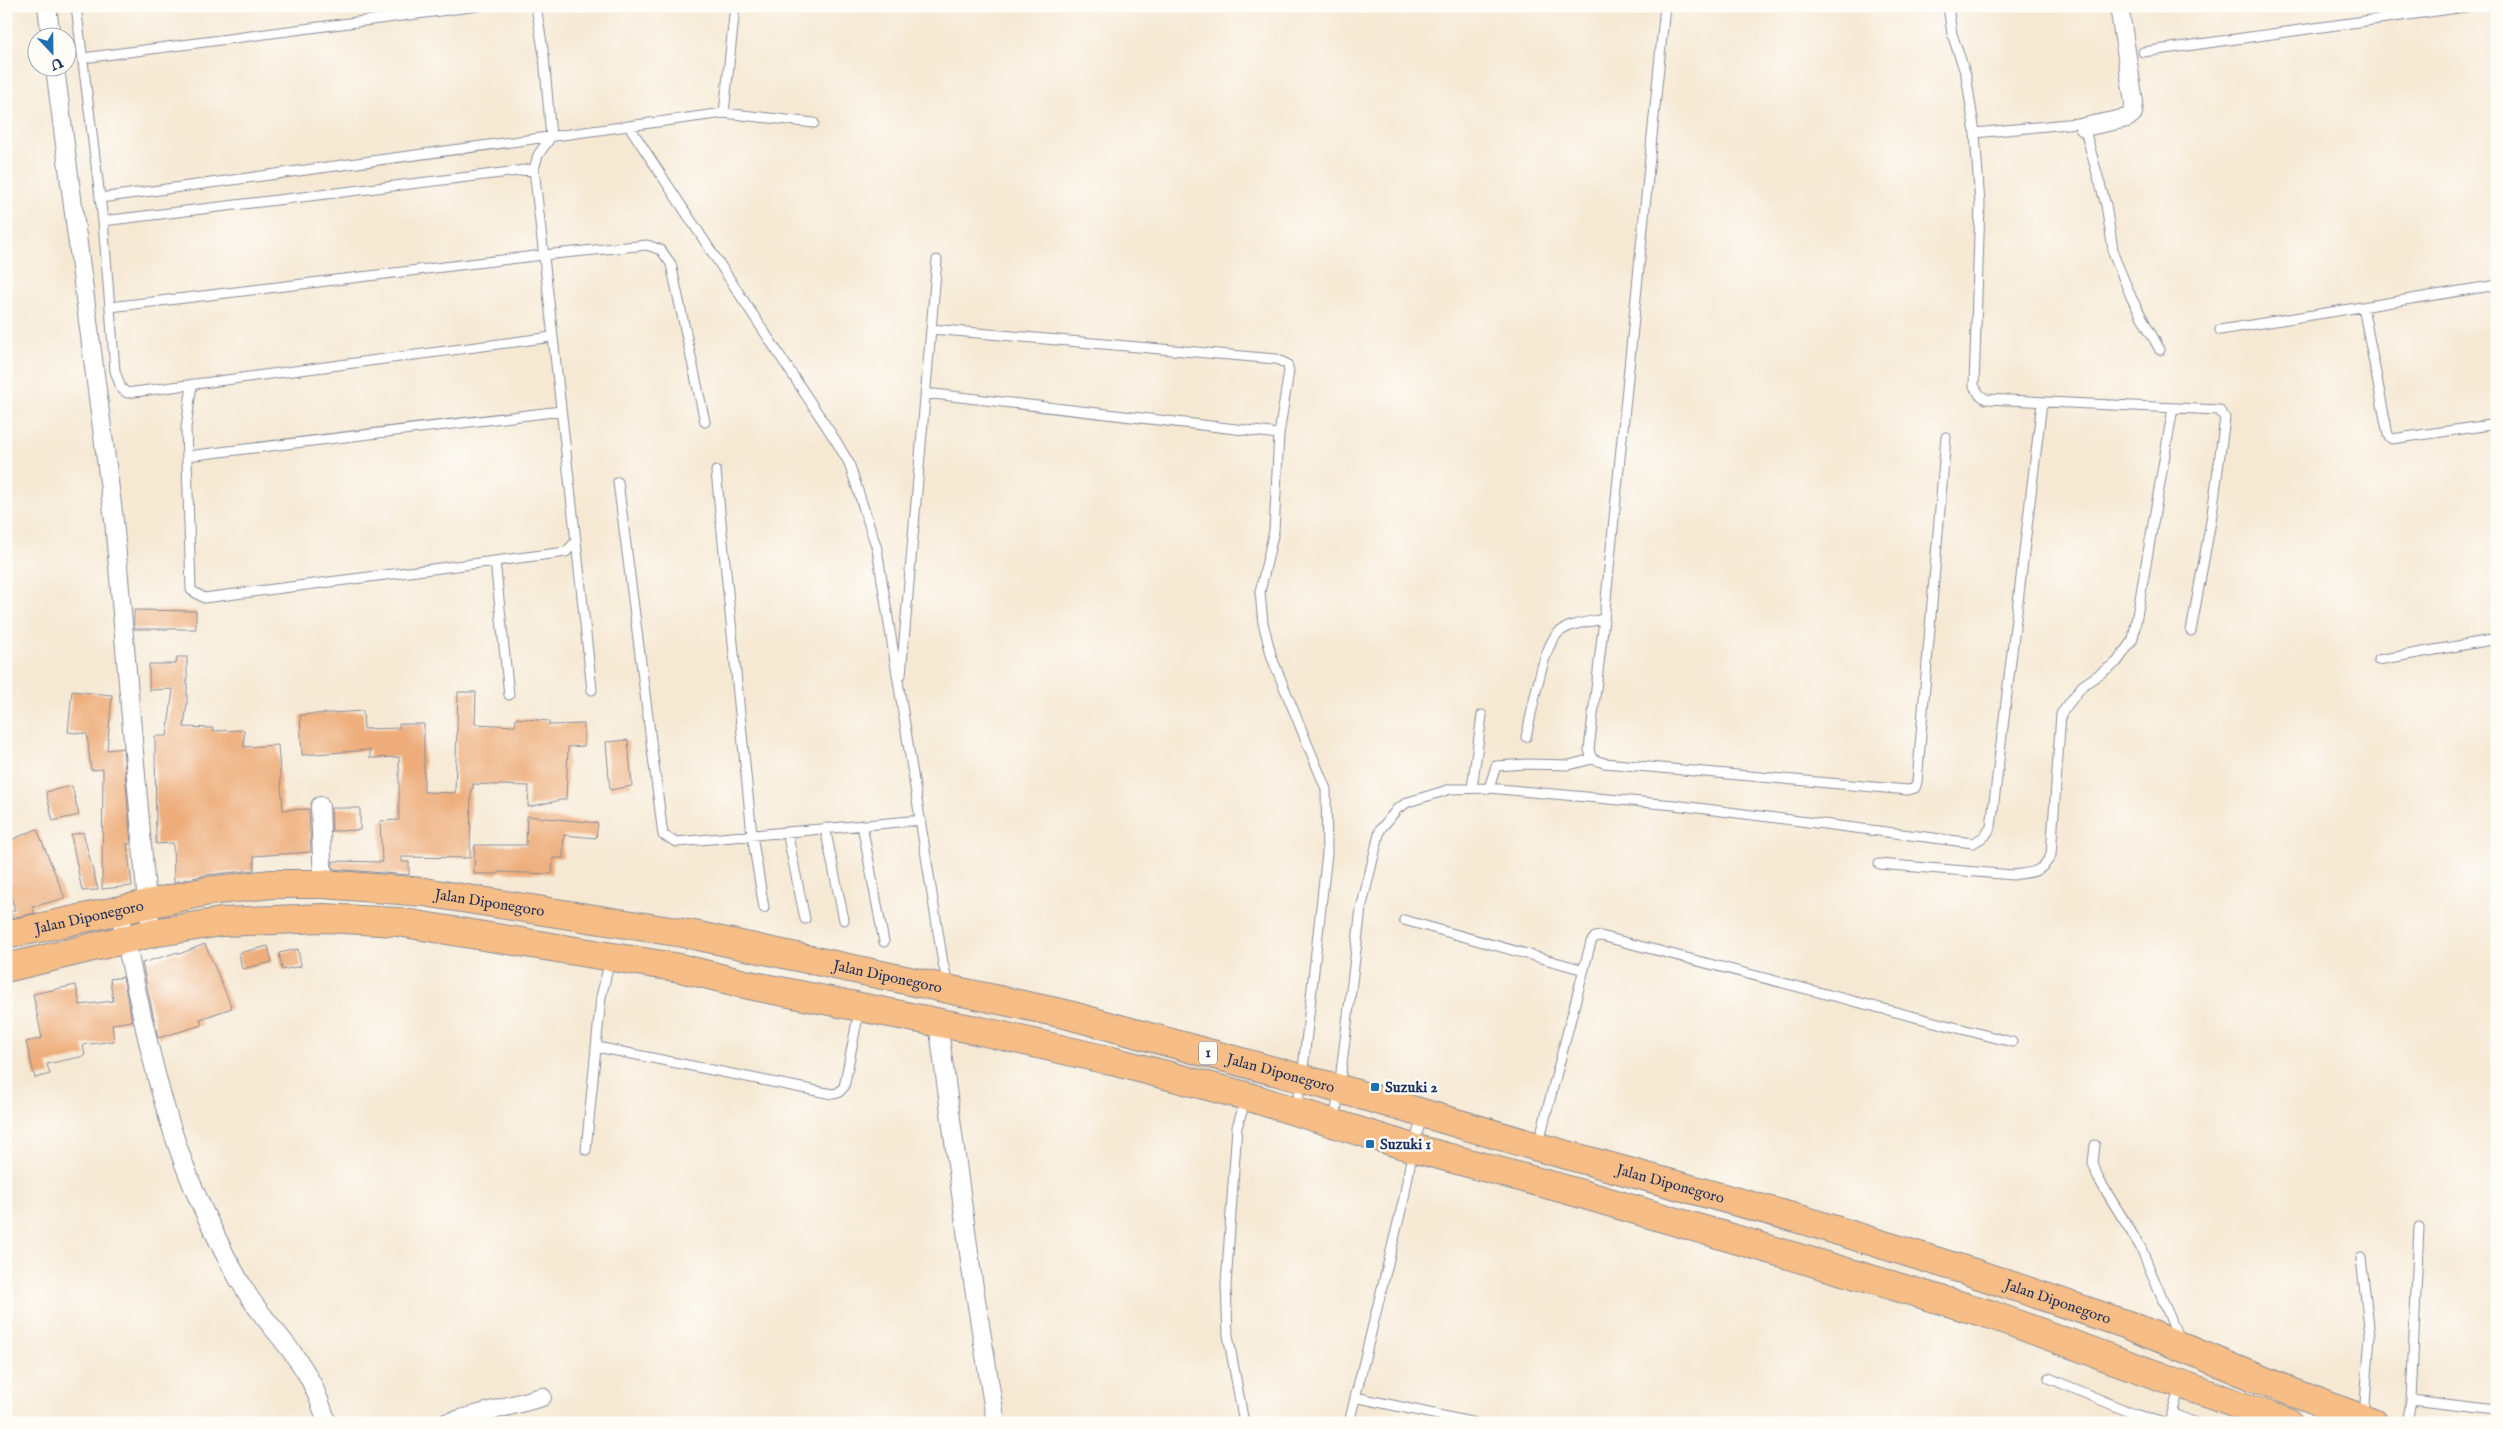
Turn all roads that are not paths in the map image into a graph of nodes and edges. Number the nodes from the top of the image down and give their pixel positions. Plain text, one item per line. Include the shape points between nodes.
1 (47, 6) edge
2 (76, 6) edge
3 (478, 6) edge
4 (536, 6) edge
5 (735, 6) edge
6 (1665, 6) edge
7 (1948, 6) edge
8 (2119, 6) edge
9 (2472, 6) edge
10 (2413, 10) edge
11 (50, 28) edge
12 (2143, 52) dead end
13 (83, 58) junction
14 (56, 78) edge
15 (724, 113) junction
16 (814, 123) dead end
17 (629, 126) junction
18 (2084, 127) junction
19 (1975, 133) junction
20 (551, 137) junction
21 (534, 169) junction
22 (100, 198) junction
23 (103, 221) junction
24 (543, 255) junction
25 (937, 260) dead end
26 (2497, 285) edge
27 (110, 307) junction
28 (2363, 307) junction
29 (931, 329) junction
30 (2220, 330) dead end
31 (552, 338) junction
32 (2160, 350) dead end
33 (192, 384) junction
34 (926, 394) junction
35 (2042, 402) junction
36 (2173, 408) junction
37 (561, 411) junction
38 (705, 422) dead end
39 (2497, 424) edge
40 (1279, 434) junction
41 (1946, 437) dead end
42 (187, 456) junction
43 (716, 471) dead end
44 (618, 482) dead end
45 (576, 541) junction
46 (494, 561) junction
47 (1604, 619) junction
48 (2191, 631) dead end
49 (2497, 639) edge
50 (2378, 660) dead end
51 (592, 690) dead end
52 (900, 690) junction
53 (509, 694) dead end
54 (1482, 715) dead end
55 (1526, 736) dead end
56 (1592, 759) junction
57 (1472, 788) junction
58 (1488, 788) junction
59 (320, 806) dead end
60 (921, 820) junction
61 (862, 825) junction
62 (825, 828) junction
63 (787, 832) junction
64 (752, 835) junction
65 (1879, 864) dead end
66 (323, 884) junction
67 (147, 903) junction
68 (764, 908) dead end
69 (119, 909) junction
70 (805, 920) dead end
71 (844, 920) dead end
72 (1404, 920) dead end
73 (152, 934) junction
74 (689, 934) junction
75 (6, 935) edge
76 (126, 941) junction
77 (884, 942) dead end
78 (611, 958) junction
79 (6, 968) edge
80 (680, 968) junction
81 (1584, 970) junction
82 (949, 988) junction
83 (860, 1006) junction
84 (938, 1023) junction
85 (2012, 1042) dead end
86 (597, 1047) junction
87 (1302, 1078) junction
88 (1340, 1089) junction
89 (1246, 1096) junction
90 (1295, 1112) junction
91 (1424, 1113) junction
92 (1334, 1124) junction
93 (2095, 1145) dead end
94 (1538, 1147) junction
95 (1413, 1148) junction
96 (586, 1150) dead end
97 (2419, 1227) dead end
98 (2362, 1258) dead end
99 (2182, 1346) junction
100 (2049, 1378) dead end
101 (2182, 1384) junction
102 (542, 1397) dead end
103 (1355, 1397) junction
104 (2411, 1400) junction
105 (2497, 1410) edge
106 (2172, 1413) junction
107 (2134, 1414) junction
108 (2369, 1421) edge
109 (327, 1423) edge
110 (446, 1423) edge
111 (996, 1423) edge
112 (1244, 1423) edge
113 (1349, 1423) edge
114 (1475, 1423) edge
115 (2130, 1423) edge
116 (2164, 1423) edge
117 (2168, 1423) edge
118 (2195, 1423) edge
119 (2288, 1423) edge
120 (2407, 1423) edge

1 - 11 street
2 - 13 lane
3 - 13 lane
4 - 20 lane
5 - 15 lane
6 - 47 lane
7 - 19 lane via 1952,34 1966,75
8 - 18 street via 2133,113 2128,118
9 - 10 lane
10 - 12 lane
13 - 22 lane
14 - 67 street via 114,520
15 - 16 lane
15 - 17 lane
17 - 20 lane
17 - 52 lane via 816,407 848,463 877,549
18 - 19 lane via 2077,123
18 - 32 lane via 2106,205 2114,256 2132,299
19 - 35 lane via 1980,205 1974,386 1986,399
20 - 21 lane via 538,154
20 - 22 lane
21 - 23 lane
21 - 24 lane
22 - 23 lane
23 - 27 lane
24 - 27 lane
24 - 31 lane
24 - 38 lane via 647,245 661,250 672,264
25 - 29 lane
26 - 28 lane
27 - 33 lane via 115,372 121,388 127,393
28 - 30 lane
28 - 39 lane via 2388,435 2392,439
29 - 34 lane
29 - 40 lane via 1276,359 1287,364 1289,371
31 - 33 lane
31 - 37 lane
33 - 42 lane via 186,428
34 - 40 lane
34 - 52 lane
35 - 36 lane
35 - 58 lane via 1991,827 1985,836 1973,843 1674,805
36 - 48 lane via 2219,410 2225,418
36 - 65 lane via 2133,640 2117,662 2082,686 2061,714 2051,855 2045,867 2013,875
37 - 42 lane
37 - 45 lane
40 - 87 lane via 1274,531 1260,592 1263,623 1272,658 1326,789 1327,853
41 - 56 lane via 1914,788 1604,763
42 - 46 lane via 191,590 204,598
43 - 64 lane
44 - 64 lane via 663,835 677,842
45 - 46 lane via 566,552
45 - 51 lane
46 - 53 lane
47 - 55 lane via 1570,626 1557,634 1548,652
47 - 56 lane via 1589,750
49 - 50 lane
52 - 60 lane
54 - 57 lane
56 - 58 lane via 1569,766 1496,766
57 - 58 lane
57 - 88 lane via 1451,789 1408,802 1397,809 1380,830 1361,909
59 - 66 street
60 - 61 lane
60 - 82 lane
61 - 62 lane
61 - 77 lane
62 - 63 lane
62 - 71 lane
63 - 64 lane
63 - 70 lane
64 - 68 lane
66 - 67 highway, Jalan Diponegoro / 1 via 235,886
66 - 74 highway, Jalan Diponegoro / 1 via 424,892
67 - 69 highway, Jalan Diponegoro / 1
67 - 73 street
69 - 75 highway, Jalan Diponegoro / 1
69 - 76 street
72 - 81 lane
73 - 76 highway, Jalan Diponegoro / 1
73 - 78 highway, Jalan Diponegoro / 1 via 221,922 324,918 398,922
74 - 80 highway
74 - 82 highway, Jalan Diponegoro / 1
76 - 79 highway, Jalan Diponegoro / 1
76 - 109 street via 157,1082 192,1187 250,1298 304,1369 318,1395
78 - 80 highway, Jalan Diponegoro / 1
78 - 86 lane via 601,997
80 - 83 highway, Jalan Diponegoro / 1 via 749,986
81 - 85 lane via 1593,938 1601,936
81 - 94 lane
82 - 87 highway, Jalan Diponegoro / 1 via 1064,1014
83 - 84 highway, Jalan Diponegoro / 1
83 - 86 lane via 844,1087 832,1094
84 - 89 highway, Jalan Diponegoro / 1 via 1112,1061
84 - 111 street via 961,1200
86 - 96 lane
87 - 88 highway, Jalan Diponegoro / 1
87 - 90 lane
88 - 91 highway, Jalan Diponegoro / 1
88 - 92 lane
89 - 90 highway, Jalan Diponegoro / 1
89 - 112 lane via 1237,1127 1226,1285 1228,1336
90 - 92 highway, Jalan Diponegoro / 1
91 - 94 highway, Jalan Diponegoro / 1
91 - 95 lane
92 - 95 highway, Jalan Diponegoro / 1
93 - 99 lane via 2093,1163 2098,1178 2141,1248
94 - 99 highway, Jalan Diponegoro / 1 via 1893,1247
95 - 101 highway, Jalan Diponegoro / 1 via 1954,1303
95 - 103 lane via 1404,1198
97 - 104 lane
98 - 108 lane via 2370,1335
99 - 108 highway, Jalan Diponegoro / 1
100 - 107 lane
101 - 106 lane
101 - 119 highway, Jalan Diponegoro / 1
102 - 110 street
103 - 113 lane
103 - 114 lane
104 - 105 lane
104 - 120 lane
106 - 117 lane
106 - 118 lane
107 - 115 lane
107 - 116 lane

